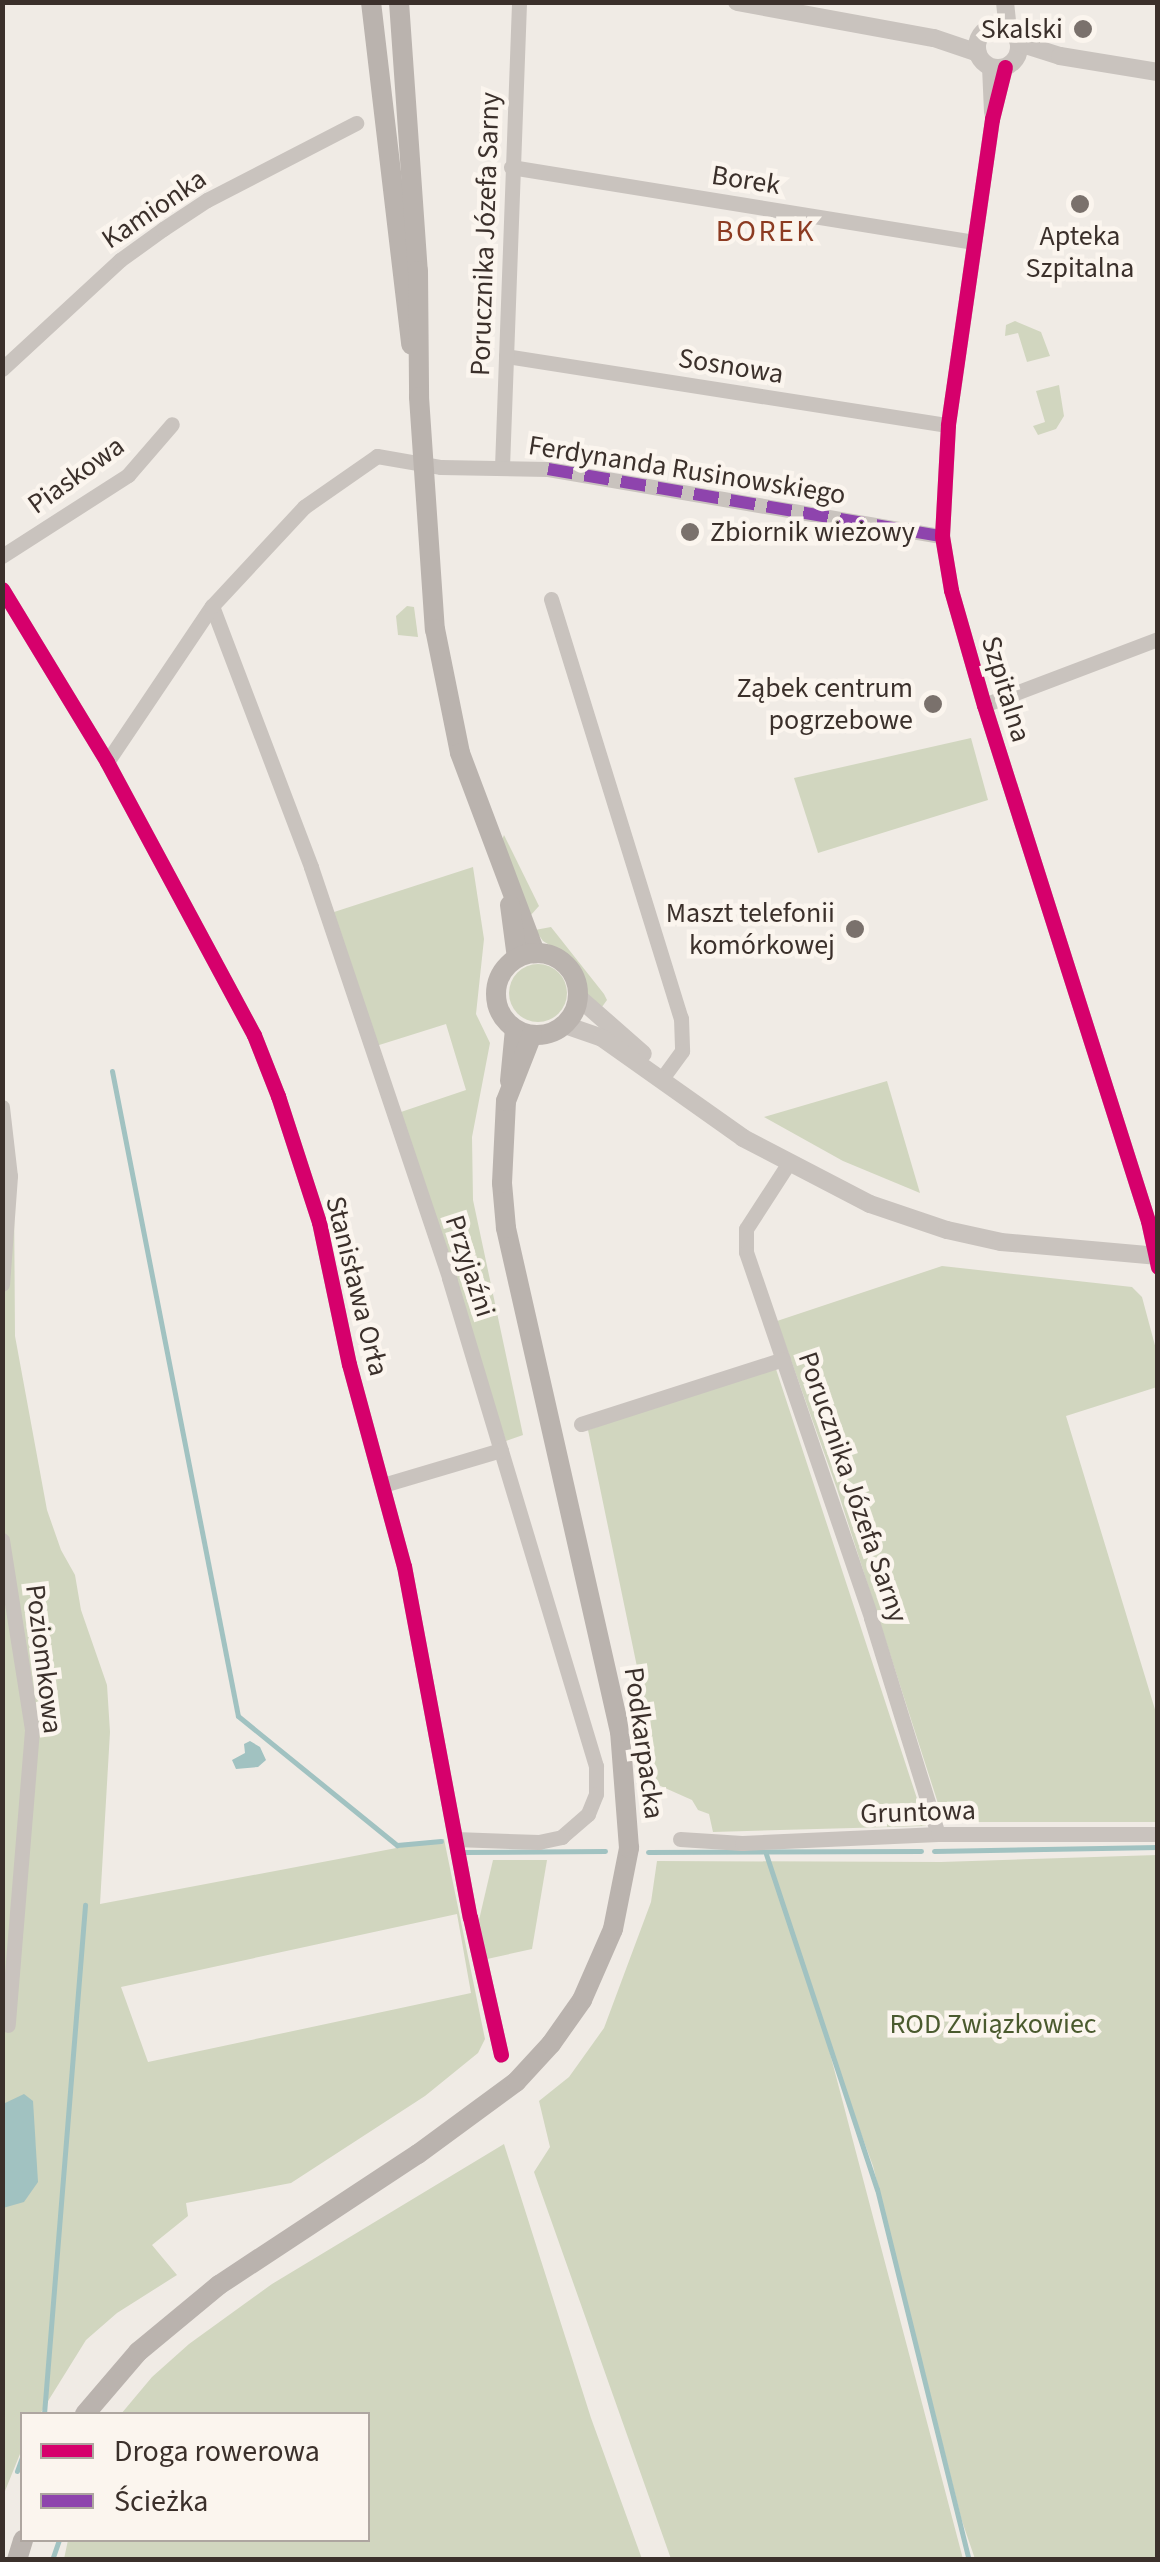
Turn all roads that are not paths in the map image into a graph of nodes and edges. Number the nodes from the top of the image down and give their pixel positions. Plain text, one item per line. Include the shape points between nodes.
1 (371, 2) edge
2 (399, 2) edge
3 (518, 2) edge
4 (736, 2) edge
5 (996, 2) edge
6 (1006, 2) edge
7 (999, 47) junction
8 (1158, 72) edge
9 (356, 123) dead end
10 (511, 167) junction
11 (974, 242) junction
12 (506, 356) junction
13 (2, 369) edge
14 (419, 397) junction
15 (172, 424) dead end
16 (948, 426) junction
17 (424, 465) junction
18 (502, 467) junction
19 (942, 536) junction
20 (2, 556) edge
21 (2, 589) edge
22 (551, 599) dead end
23 (212, 606) junction
24 (1158, 638) edge
25 (984, 705) junction
26 (107, 762) junction
27 (526, 956) junction
28 (578, 997) junction
29 (565, 1025) junction
30 (524, 1032) junction
31 (663, 1078) junction
32 (2, 1107) edge
33 (788, 1164) junction
34 (1157, 1259) edge
35 (2, 1284) edge
36 (783, 1358) junction
37 (581, 1424) dead end
38 (501, 1450) junction
39 (384, 1485) junction
40 (2, 1540) edge
41 (938, 1834) junction
42 (1158, 1834) edge
43 (455, 1839) junction
44 (680, 1839) dead end
45 (8, 2025) dead end
46 (501, 2055) dead end
47 (87, 2412) edge

1 - 14 main road
2 - 14 main road via 420,310
3 - 10 street, Porucznika Józefa Sarny
4 - 7 street
5 - 7 street
6 - 7 street
7 - 8 street
7 - 11 street, Szpitalna
9 - 13 street, Kamionka via 163,229
10 - 11 street, Borek
10 - 12 street, Porucznika Józefa Sarny
11 - 16 street, Szpitalna
12 - 16 street, Sosnowa
12 - 18 street, Porucznika Józefa Sarny
14 - 17 main road
15 - 20 street, Piaskowa via 128,476
16 - 19 street, Szpitalna
17 - 18 street, Ferdynanda Rusinowskiego
17 - 23 street, Ferdynanda Rusinowskiego via 377,456 355,469 304,507
17 - 27 main road via 430,586 448,702
18 - 19 street, Ferdynanda Rusinowskiego via 548,469
19 - 25 street, Szpitalna
21 - 26 street, Stanisława Orła
22 - 31 street via 681,1018 682,1051
23 - 26 street, Ferdynanda Rusinowskiego
23 - 38 street, Przyjaźni via 311,866
24 - 25 street
25 - 34 street, Szpitalna
26 - 39 street, Stanisława Orła via 252,1032 278,1096 319,1222
27 - 28 main road via 549,954 571,970
27 - 30 main road via 499,980 496,993 505,1020
28 - 29 main road
28 - 31 street
29 - 30 main road
29 - 31 street via 602,1038
30 - 47 main road, Podkarpacka via 507,1072 501,1153 506,1228 624,1761 628,1848 613,1929 569,2020 516,2082 172,2320
31 - 33 street
32 - 35 street via 10,1176
33 - 34 street via 870,1204 946,1230
33 - 36 street, Porucznika Józefa Sarny via 744,1238
36 - 37 street
36 - 41 street, Porucznika Józefa Sarny
38 - 39 street
38 - 43 street, Przyjaźni via 589,1742 596,1794 581,1824 562,1836 539,1842
39 - 43 street, Stanisława Orła
40 - 45 street, Poziomkowa via 32,1730
41 - 42 street, Gruntowa
41 - 44 street, Gruntowa via 760,1843
43 - 46 street, Stanisława Orła

